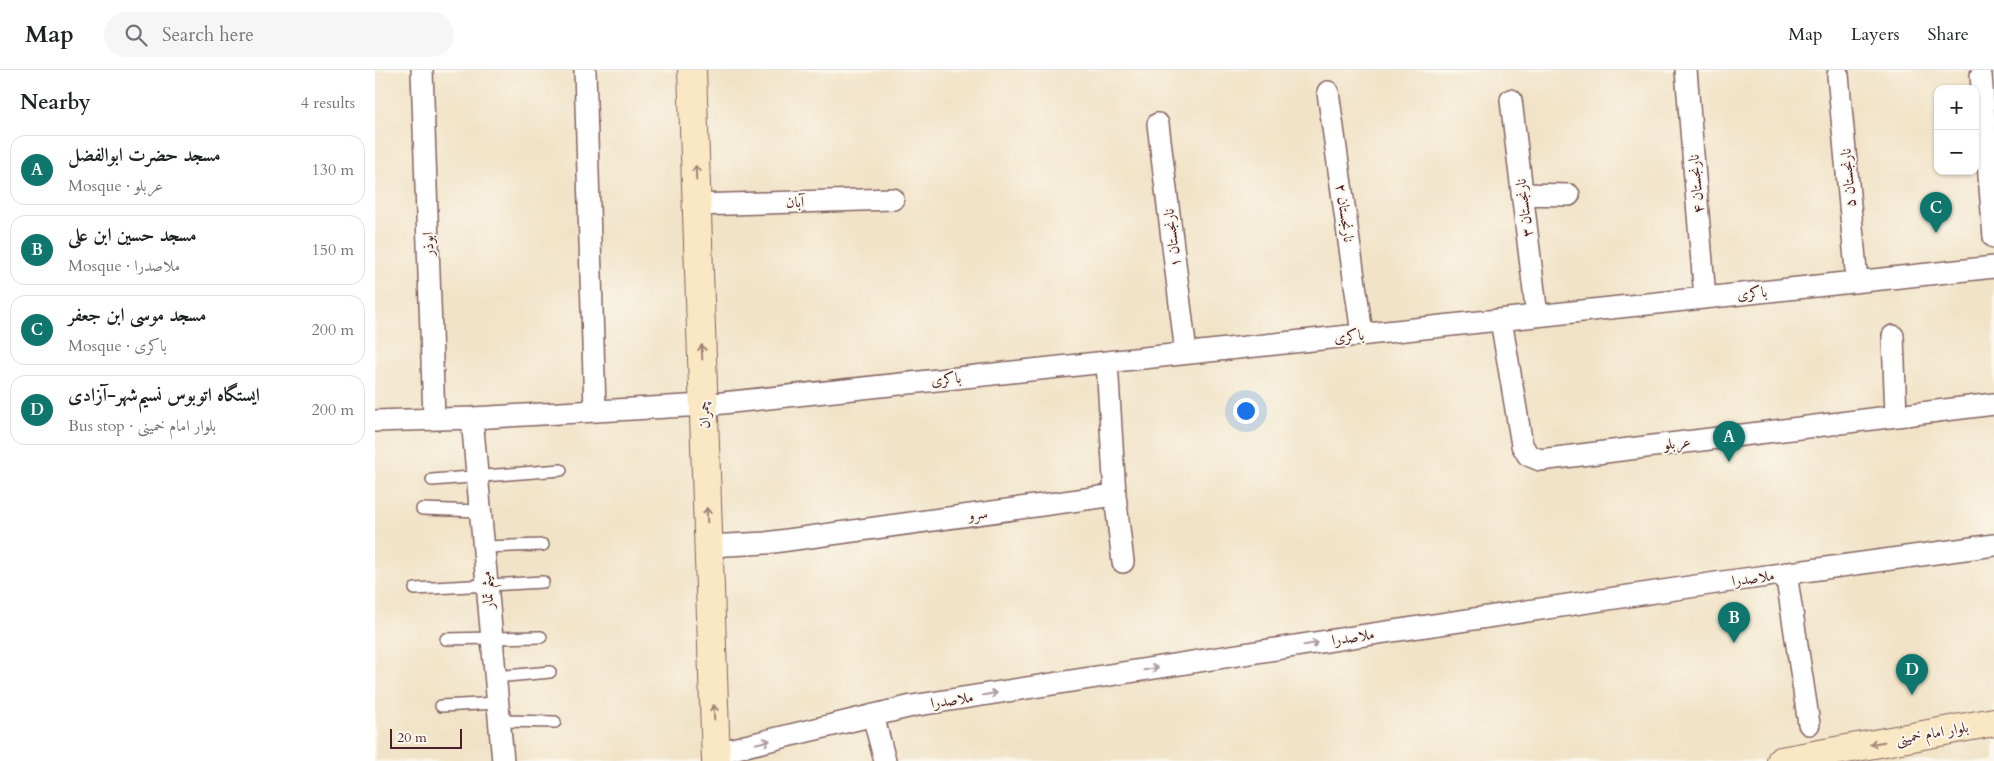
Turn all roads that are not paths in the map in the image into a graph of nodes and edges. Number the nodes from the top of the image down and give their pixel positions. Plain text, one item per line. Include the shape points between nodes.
1 (422, 70) edge
2 (585, 70) edge
3 (692, 70) edge
4 (1687, 70) edge
5 (1838, 75) dead end
6 (1981, 75) dead end
7 (1329, 92) dead end
8 (1511, 100) dead end
9 (1158, 124) dead end
10 (1522, 194) junction
11 (1569, 195) dead end
12 (893, 199) dead end
13 (697, 205) junction
14 (1994, 238) edge
15 (1994, 267) edge
16 (1857, 281) junction
17 (1705, 298) junction
18 (1537, 316) junction
19 (1501, 320) junction
20 (1362, 334) junction
21 (1893, 336) dead end
22 (1186, 353) junction
23 (1107, 362) junction
24 (1994, 404) edge
25 (704, 405) junction
26 (595, 411) junction
27 (1896, 416) junction
28 (434, 418) junction
29 (471, 418) junction
30 (375, 420) edge
31 (561, 470) dead end
32 (477, 476) junction
33 (432, 480) dead end
34 (1115, 495) junction
35 (422, 509) dead end
36 (480, 511) junction
37 (543, 545) dead end
38 (1994, 545) edge
39 (708, 546) junction
40 (483, 547) junction
41 (1123, 562) dead end
42 (1787, 573) junction
43 (543, 582) dead end
44 (487, 585) junction
45 (415, 589) dead end
46 (541, 637) dead end
47 (492, 638) junction
48 (446, 639) dead end
49 (550, 672) dead end
50 (495, 676) junction
51 (441, 706) dead end
52 (499, 712) junction
53 (873, 715) junction
54 (555, 722) dead end
55 (1994, 722) edge
56 (1809, 724) dead end
57 (716, 757) edge
58 (503, 761) edge
59 (885, 761) edge
60 (1781, 761) edge

1 - 28 street, ابوذر
2 - 26 street
13 -> 3 main road, چمران
4 - 17 street, نارنجستان ۴
5 - 16 street, نارنجستان ۵
6 - 14 street
7 - 20 street, نارنجستان ۲
8 - 10 street, نارنجستان ۳
9 - 22 street, نارنجستان ۱
10 - 11 street
10 - 18 street, نارنجستان ۳
12 - 13 street, آبان
25 -> 13 main road, چمران
15 - 16 street, باکری
16 - 17 street, باکری
17 - 18 street, باکری
18 - 19 street, باکری
19 - 20 street, باکری
19 - 27 street, عربلو via 1522,445 1528,455 1540,460
20 - 22 street, باکری
21 - 27 street
22 - 23 street, باکری
23 - 25 street, باکری
23 - 34 street
24 - 27 street, عربلو
25 - 26 street
39 -> 25 main road, چمران
26 - 29 street
28 - 29 street
28 - 30 street
29 - 32 street, میثم تمار
31 - 32 lane
32 - 33 lane
32 - 36 street, میثم تمار
34 - 39 street, سرو via 766,543
34 - 41 street
35 - 36 lane
36 - 40 street, میثم تمار
37 - 40 lane
38 - 42 street, ملاصدرا
57 -> 39 main road, چمران
40 - 44 street, میثم تمار
53 -> 42 street, ملاصدرا via 912,706 1359,636
42 - 56 street
43 - 44 lane
44 - 45 lane
44 - 47 street, میثم تمار
46 - 47 lane
47 - 48 lane
47 - 50 street, میثم تمار
49 - 50 lane
50 - 52 street, میثم تمار
51 - 52 lane
52 - 54 lane
52 - 58 street, میثم تمار
57 -> 53 street, ملاصدرا
53 - 59 street
55 -> 60 main road, بلوار امام خمینی

